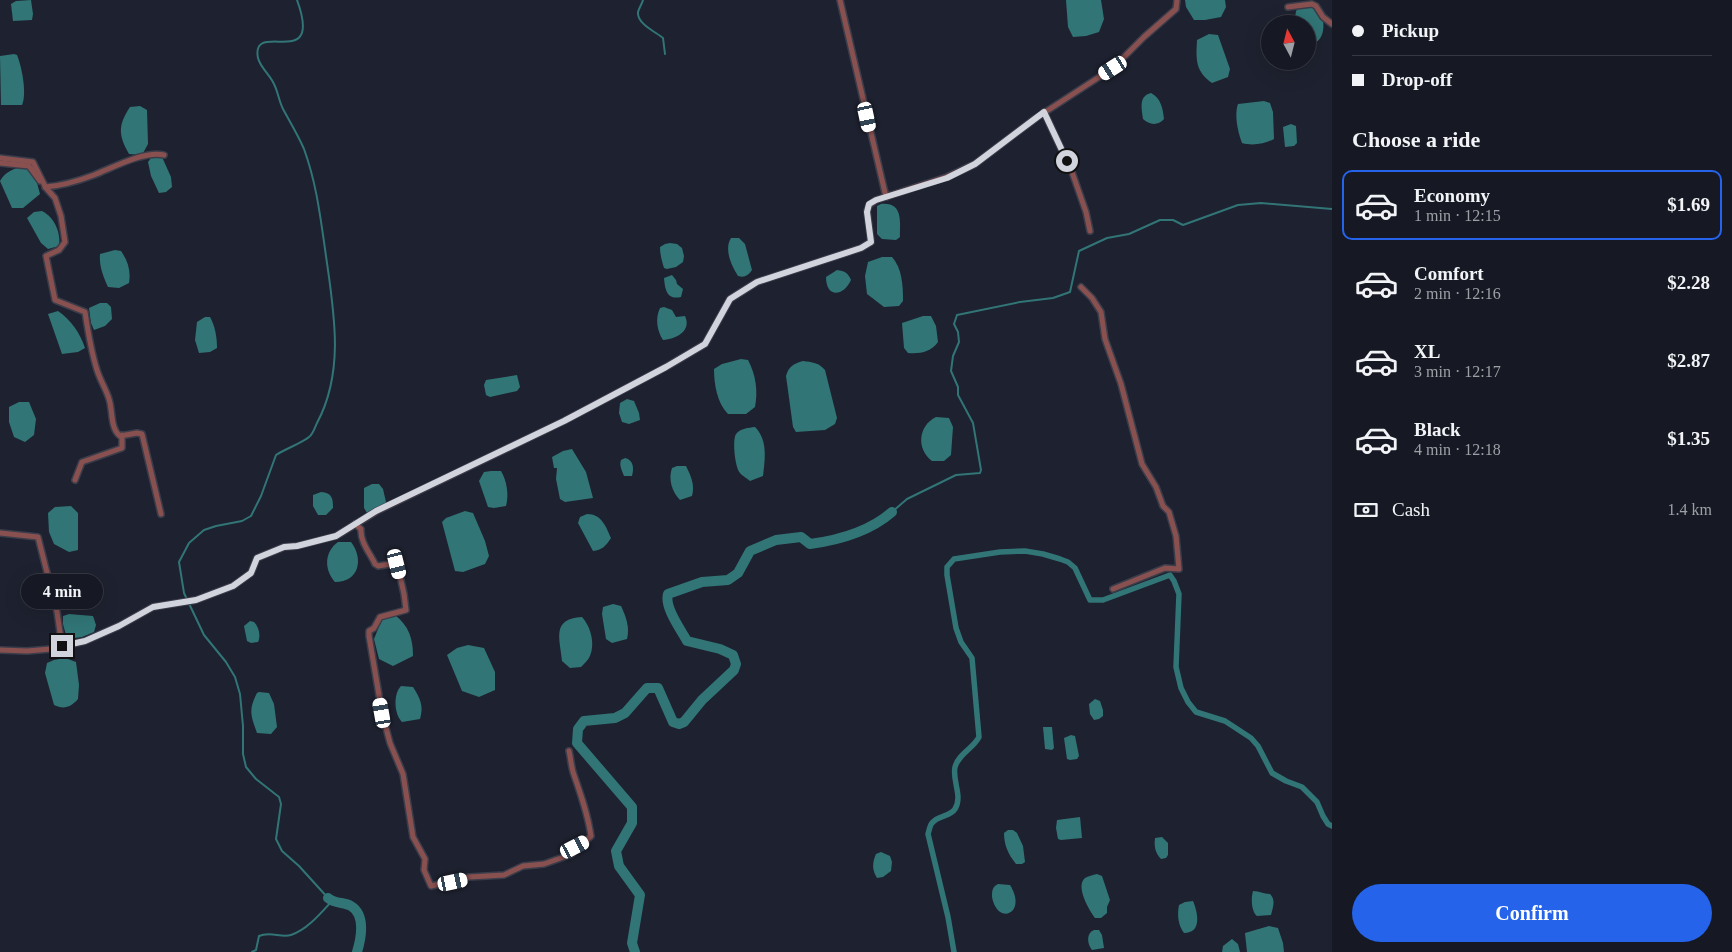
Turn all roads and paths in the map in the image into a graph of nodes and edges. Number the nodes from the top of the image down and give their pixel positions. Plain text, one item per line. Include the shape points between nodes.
1 (840, 0) edge
2 (1178, 0) edge
3 (1288, 7) dead end
4 (1332, 24) edge
5 (1044, 112) junction
6 (164, 154) dead end
7 (0, 158) edge
8 (0, 163) edge
9 (46, 188) junction
10 (886, 197) junction
11 (1090, 231) dead end
12 (1081, 287) dead end
13 (122, 436) junction
14 (74, 480) dead end
15 (161, 514) dead end
16 (355, 524) junction
17 (0, 533) edge
18 (1113, 589) dead end
19 (62, 646) junction
20 (0, 650) edge
21 (569, 751) dead end

1 - 10 street
2 - 5 street via 1176,9 1113,68
3 - 4 street via 1312,4
5 - 10 street via 975,164 947,178
5 - 11 street via 1072,172
6 - 9 street via 131,160
7 - 9 street via 33,162
8 - 9 street via 29,166
9 - 13 street via 55,198 65,242 59,250 46,256 54,300 85,312 97,372 110,400 116,431
10 - 16 street via 869,204 871,242 757,282 730,299 705,344 564,421
12 - 18 street via 1101,312 1105,339 1121,384 1142,464 1169,512 1178,552 1179,569 1165,568
13 - 14 street via 122,448 82,462
13 - 15 street via 142,434
16 - 19 street via 336,536 284,547 257,558 251,573 233,586 196,600 153,607 85,641
16 - 21 street via 361,529 375,564 397,564 404,594 406,610 380,617 369,631 382,713 403,774 413,836 425,859 424,870 431,886 469,877 504,875 523,866 544,864 567,857 575,847 586,842 591,836
17 - 19 street via 38,538
19 - 20 street via 27,651

